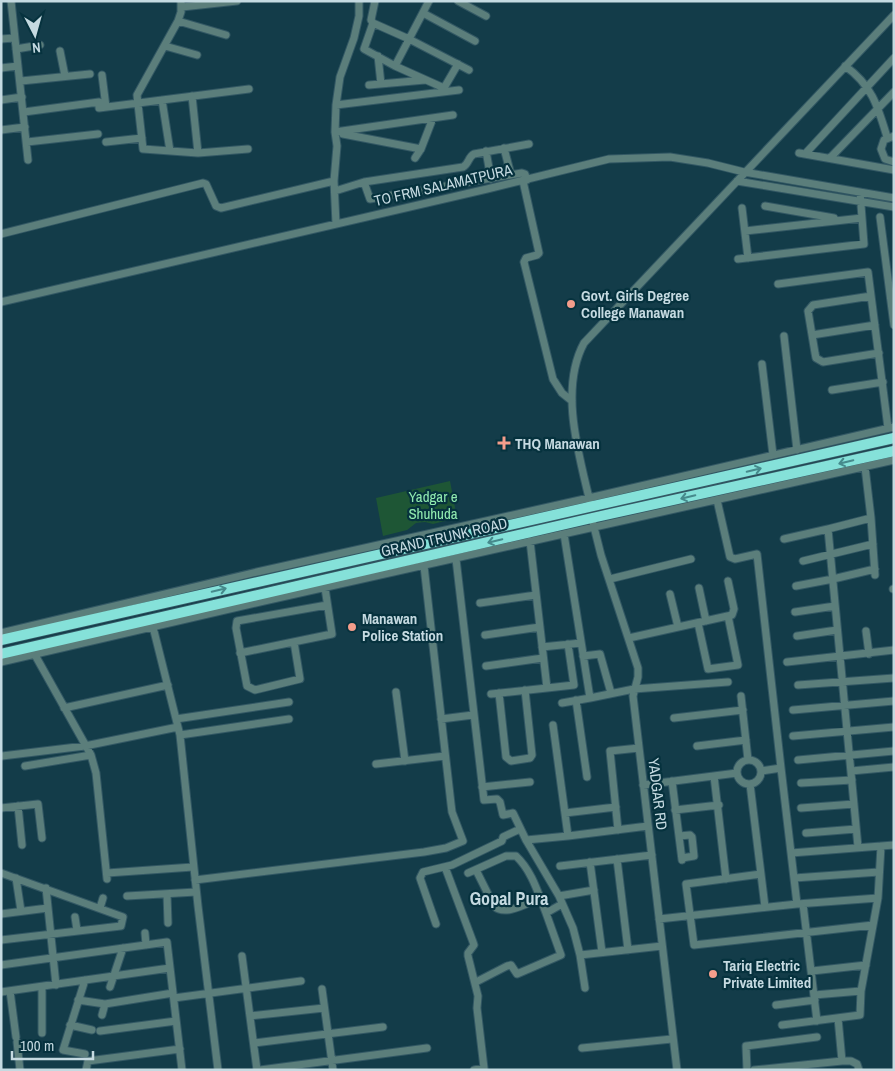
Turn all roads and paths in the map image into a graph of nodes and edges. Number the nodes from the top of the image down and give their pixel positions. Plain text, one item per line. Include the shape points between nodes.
1 (11, 1) edge
2 (237, 1) edge
3 (359, 1) edge
4 (375, 1) edge
5 (458, 1) edge
6 (426, 2) edge
7 (181, 4) edge
8 (423, 13) junction
9 (894, 14) edge
10 (486, 16) dead end
11 (178, 21) junction
12 (373, 23) junction
13 (226, 35) dead end
14 (14, 38) junction
15 (409, 38) junction
16 (1, 39) edge
17 (475, 41) dead end
18 (40, 45) dead end
19 (165, 46) junction
20 (16, 49) junction
21 (60, 51) dead end
22 (197, 55) dead end
23 (378, 56) junction
24 (894, 58) edge
25 (458, 64) junction
26 (18, 66) junction
27 (395, 66) junction
28 (845, 66) junction
29 (1, 68) edge
30 (470, 70) dead end
31 (90, 74) dead end
32 (102, 75) dead end
33 (65, 76) junction
34 (426, 80) junction
35 (21, 81) junction
36 (381, 84) junction
37 (370, 85) dead end
38 (867, 87) junction
39 (249, 89) dead end
40 (459, 90) dead end
41 (894, 92) edge
42 (192, 96) junction
43 (22, 97) junction
44 (1, 100) edge
45 (162, 100) junction
46 (138, 103) junction
47 (336, 105) junction
48 (106, 107) junction
49 (878, 108) junction
50 (24, 112) junction
51 (453, 115) dead end
52 (433, 118) junction
53 (25, 127) junction
54 (1, 130) edge
55 (336, 132) junction
56 (98, 134) dead end
57 (890, 137) edge
58 (142, 138) junction
59 (27, 142) junction
60 (106, 142) dead end
61 (528, 144) dead end
62 (504, 148) junction
63 (248, 149) dead end
64 (421, 149) junction
65 (170, 151) junction
66 (486, 152) junction
67 (198, 153) junction
68 (415, 158) dead end
69 (830, 158) junction
70 (28, 160) dead end
71 (892, 162) edge
72 (892, 170) edge
73 (744, 172) junction
74 (511, 175) junction
75 (491, 180) junction
76 (525, 180) junction
77 (334, 181) junction
78 (736, 181) junction
79 (364, 182) junction
80 (334, 191) junction
81 (860, 192) junction
82 (894, 198) edge
83 (860, 202) junction
84 (765, 206) dead end
85 (894, 207) edge
86 (742, 208) dead end
87 (880, 217) dead end
88 (862, 218) junction
89 (842, 220) junction
90 (336, 224) junction
91 (745, 230) junction
92 (1, 234) edge
93 (748, 258) junction
94 (738, 259) dead end
95 (778, 284) dead end
96 (871, 296) junction
97 (1, 302) edge
98 (875, 325) junction
99 (894, 325) edge
100 (812, 335) junction
101 (784, 336) dead end
102 (879, 353) junction
103 (762, 364) dead end
104 (883, 382) junction
105 (832, 390) dead end
106 (572, 401) junction
107 (891, 427) edge
108 (894, 438) edge
109 (797, 450) junction
110 (894, 451) edge
111 (773, 455) junction
112 (894, 460) edge
113 (865, 467) junction
114 (717, 500) junction
115 (590, 503) junction
116 (535, 515) junction
117 (871, 518) junction
118 (593, 523) junction
119 (828, 529) junction
120 (564, 534) junction
121 (784, 539) dead end
122 (530, 541) junction
123 (423, 544) junction
124 (873, 544) junction
125 (830, 554) junction
126 (336, 559) junction
127 (456, 559) junction
128 (691, 559) dead end
129 (425, 561) junction
130 (803, 561) dead end
131 (610, 579) junction
132 (832, 579) junction
133 (728, 582) dead end
134 (796, 586) dead end
135 (325, 588) junction
136 (699, 588) dead end
137 (670, 594) dead end
138 (536, 595) junction
139 (480, 603) dead end
140 (328, 605) junction
141 (835, 606) junction
142 (795, 612) dead end
143 (728, 616) junction
144 (706, 621) junction
145 (698, 623) junction
146 (153, 627) junction
147 (540, 627) junction
148 (678, 627) junction
149 (28, 630) junction
150 (838, 630) junction
151 (866, 631) dead end
152 (1, 633) edge
153 (485, 635) dead end
154 (797, 636) dead end
155 (629, 638) junction
156 (1, 640) edge
157 (294, 642) junction
158 (581, 643) junction
159 (568, 644) junction
160 (542, 647) junction
161 (894, 650) edge
162 (240, 653) junction
163 (1, 654) edge
164 (869, 654) junction
165 (35, 655) junction
166 (584, 656) junction
167 (840, 656) junction
168 (543, 658) junction
169 (1, 662) edge
170 (787, 662) dead end
171 (486, 666) dead end
172 (894, 678) edge
173 (728, 682) dead end
174 (842, 682) junction
175 (168, 685) junction
176 (798, 685) dead end
177 (547, 688) junction
178 (634, 689) junction
179 (525, 690) junction
180 (396, 692) dead end
181 (611, 694) junction
182 (741, 696) dead end
183 (590, 698) junction
184 (576, 700) junction
185 (894, 700) edge
186 (288, 702) dead end
187 (562, 703) dead end
188 (845, 705) junction
189 (64, 708) junction
190 (743, 710) junction
191 (793, 710) dead end
192 (473, 715) junction
193 (674, 718) dead end
194 (176, 719) junction
195 (289, 719) dead end
196 (441, 719) junction
197 (553, 725) dead end
198 (178, 727) junction
199 (894, 727) edge
200 (847, 731) junction
201 (180, 735) junction
202 (793, 736) dead end
203 (746, 740) junction
204 (85, 746) junction
205 (697, 746) dead end
206 (639, 748) junction
207 (894, 751) edge
208 (849, 754) junction
209 (90, 755) junction
210 (2, 756) edge
211 (445, 756) junction
212 (748, 760) junction
213 (798, 760) dead end
214 (405, 761) junction
215 (376, 764) dead end
216 (25, 766) dead end
217 (894, 767) edge
218 (781, 768) junction
219 (761, 771) junction
220 (851, 771) junction
221 (736, 773) junction
222 (714, 776) junction
223 (587, 778) dead end
224 (852, 780) junction
225 (672, 781) junction
226 (530, 782) dead end
227 (801, 783) dead end
228 (750, 784) junction
229 (643, 785) junction
230 (482, 787) junction
231 (854, 804) junction
232 (719, 805) junction
233 (18, 806) junction
234 (616, 807) junction
235 (1, 808) edge
236 (801, 808) dead end
237 (675, 810) junction
238 (565, 813) junction
239 (648, 826) junction
240 (520, 828) junction
241 (856, 829) junction
242 (618, 830) junction
243 (806, 833) dead end
244 (568, 836) junction
245 (679, 836) junction
246 (42, 838) dead end
247 (526, 840) junction
248 (22, 845) dead end
249 (894, 845) edge
250 (881, 846) junction
251 (858, 847) junction
252 (791, 853) junction
253 (652, 855) junction
254 (617, 859) junction
255 (590, 862) junction
256 (560, 866) dead end
257 (193, 867) junction
258 (444, 867) junction
259 (476, 870) junction
260 (879, 872) junction
261 (1, 873) edge
262 (468, 874) dead end
263 (761, 874) junction
264 (16, 878) junction
265 (726, 878) junction
266 (794, 878) junction
267 (195, 880) junction
268 (46, 888) junction
269 (594, 890) junction
270 (196, 892) junction
271 (167, 894) junction
272 (127, 896) dead end
273 (559, 896) junction
274 (103, 898) dead end
275 (540, 898) junction
276 (878, 898) junction
277 (562, 904) junction
278 (800, 904) junction
279 (765, 907) junction
280 (48, 908) junction
281 (100, 908) junction
282 (21, 911) junction
283 (546, 913) junction
284 (1, 914) edge
285 (690, 916) junction
286 (75, 917) dead end
287 (659, 919) junction
288 (168, 923) dead end
289 (436, 924) dead end
290 (873, 925) junction
291 (77, 930) junction
292 (807, 931) junction
293 (145, 933) dead end
294 (50, 934) junction
295 (1, 940) edge
296 (146, 945) junction
297 (662, 946) junction
298 (123, 948) junction
299 (628, 950) junction
300 (602, 952) junction
301 (580, 955) junction
302 (242, 956) dead end
303 (53, 958) junction
304 (1, 965) edge
305 (866, 965) junction
306 (170, 968) junction
307 (812, 971) junction
308 (114, 976) junction
309 (85, 980) junction
310 (301, 981) dead end
311 (476, 982) junction
312 (56, 984) junction
313 (42, 986) junction
314 (110, 987) dead end
315 (585, 988) dead end
316 (246, 989) junction
317 (322, 989) dead end
318 (861, 990) junction
319 (10, 991) junction
320 (1, 992) edge
321 (209, 994) junction
322 (173, 996) junction
323 (814, 998) junction
324 (78, 1000) junction
325 (105, 1004) junction
326 (776, 1005) dead end
327 (324, 1008) junction
328 (102, 1014) dead end
329 (250, 1016) junction
330 (838, 1018) junction
331 (817, 1020) junction
332 (176, 1021) junction
333 (70, 1025) junction
334 (782, 1025) dead end
335 (383, 1027) dead end
336 (42, 1033) dead end
337 (328, 1034) junction
338 (817, 1037) dead end
339 (672, 1039) junction
340 (254, 1043) junction
341 (427, 1048) dead end
342 (582, 1048) dead end
343 (180, 1049) junction
344 (85, 1054) dead end
345 (331, 1060) junction
346 (842, 1061) junction
347 (20, 1070) edge
348 (86, 1070) edge
349 (182, 1070) edge
350 (218, 1070) edge
351 (259, 1070) edge
352 (333, 1070) edge
353 (474, 1070) edge
354 (676, 1070) edge
355 (747, 1070) edge
356 (754, 1070) edge
357 (859, 1070) edge

1 - 14 street
2 - 7 street
3 - 47 street via 359,16 340,76
4 - 12 street
5 - 10 street
6 - 8 street
7 - 11 street
8 - 15 street
8 - 17 street
9 - 28 street
11 - 13 street
11 - 19 street
12 - 15 street
12 - 23 street via 364,49
14 - 16 street
14 - 20 street
15 - 25 street
15 - 27 street
18 - 20 street
19 - 22 street
19 - 46 street via 137,95
20 - 26 street
21 - 33 street
23 - 27 street
23 - 36 street
24 - 38 street
25 - 30 street
25 - 34 street via 444,88
26 - 29 street
26 - 35 street
27 - 34 street
28 - 38 street
28 - 73 street
31 - 33 street
32 - 48 street
33 - 35 street
34 - 36 street
35 - 43 street
36 - 37 street
38 - 49 street
38 - 69 street via 802,153
39 - 42 street
40 - 47 street
41 - 49 street
42 - 45 street
42 - 67 street
43 - 44 street
43 - 50 street
45 - 46 street
45 - 65 street
46 - 48 street
46 - 58 street
47 - 55 street
48 - 50 street via 99,108 99,102
49 - 57 street
49 - 69 street
50 - 53 street
51 - 52 street
52 - 55 street
52 - 64 street
53 - 54 street
53 - 59 street
55 - 64 street
55 - 77 street
56 - 59 street
57 - 71 street via 881,146 881,153
58 - 60 street
58 - 65 street via 145,150
59 - 70 street
61 - 62 street
62 - 66 street
62 - 74 street
63 - 67 street
64 - 68 street
65 - 67 street
66 - 75 street
66 - 79 street via 472,155 463,167
69 - 72 street
71 - 72 street
73 - 76 street, TO FRM SALAMATPURA via 670,157 644,157 610,159
73 - 78 street
73 - 81 street, TO FRM SALAMATPURA
74 - 75 street
74 - 76 street via 524,173
75 - 79 street via 370,199
76 - 90 street, TO FRM SALAMATPURA
76 - 106 street via 539,253 524,262 553,379
77 - 80 street
77 - 92 street via 221,208 216,206 209,187 203,183
78 - 83 street
78 - 106 street via 584,343 572,379
79 - 80 street
80 - 90 street
81 - 82 street, TO FRM SALAMATPURA
81 - 83 street
83 - 85 street
83 - 88 street
84 - 89 street
86 - 91 street
87 - 99 street
88 - 89 street
88 - 93 street via 864,244
89 - 91 street
90 - 97 street, TO FRM SALAMATPURA
91 - 93 street
93 - 94 street
95 - 96 street via 868,272
96 - 98 street
96 - 100 street via 810,307
98 - 100 street
98 - 102 street
100 - 102 street via 814,353 822,362
101 - 109 street
102 - 104 street
103 - 111 street
104 - 105 street
104 - 107 street
106 - 115 street
107 - 109 street
115 -> 108 highway, GRAND TRUNK ROAD
109 - 111 street
110 -> 118 highway, GRAND TRUNK ROAD
111 - 115 street
112 - 113 street
113 - 114 street
113 - 117 street
114 - 118 street
114 - 218 street via 730,557 735,559 757,554
115 - 116 highway, GRAND TRUNK ROAD
116 - 123 highway, GRAND TRUNK ROAD
116 - 126 street
117 - 119 street
117 - 124 street
118 - 120 street
118 -> 129 highway, GRAND TRUNK ROAD
118 - 131 street, YADGAR RD
119 - 121 street
119 - 125 street
120 - 122 street
120 - 158 street
122 - 127 street
122 - 138 street
123 - 126 highway, GRAND TRUNK ROAD
123 - 129 highway
124 - 125 street
124 - 132 street via 875,572
125 - 130 street
125 - 132 street
126 - 149 highway, GRAND TRUNK ROAD
127 - 129 street
127 - 192 street
128 - 131 street
129 - 135 street
129 - 163 highway, GRAND TRUNK ROAD
129 - 196 street
131 - 155 street, YADGAR RD
132 - 134 street
132 - 141 street
133 - 143 street via 734,609
135 - 140 street
135 - 146 street
136 - 144 street
137 - 148 street
138 - 139 street
138 - 147 street
140 - 157 street via 332,634
140 - 162 street via 237,621
141 - 142 street
141 - 150 street
143 - 144 street
143 - 145 street via 738,665 708,669
144 - 145 street
145 - 148 street
146 - 165 street
146 - 175 street
147 - 153 street
147 - 160 street
148 - 155 street
149 - 152 street
149 - 156 highway, GRAND TRUNK ROAD
150 - 154 street
150 - 167 street
151 - 164 street
155 - 178 street, YADGAR RD via 638,668
157 - 162 street
157 - 162 street via 300,679 255,690 246,684
158 - 159 street
158 - 166 street
159 - 160 street
159 - 177 street via 574,685
160 - 168 street
161 - 164 street
164 - 167 street
165 - 169 street
165 - 189 street
166 - 181 street via 600,654
166 - 183 street
167 - 170 street
167 - 174 street
168 - 171 street
168 - 177 street
172 - 174 street
173 - 178 street
174 - 176 street
174 - 188 street
175 - 189 street
175 - 194 street
177 - 179 street
178 - 181 street
178 - 206 street, YADGAR RD
179 - 179 street via 495,694 506,757 511,761 532,755
180 - 214 street
181 - 183 street
182 - 190 street
183 - 184 street
184 - 187 street
184 - 223 street
185 - 188 street
186 - 194 street
188 - 191 street
188 - 200 street
189 - 204 street
190 - 193 street
190 - 203 street
192 - 196 street
192 - 230 street
194 - 198 street
195 - 201 street
196 - 211 street
197 - 238 street
198 - 201 street
198 - 204 street
199 - 200 street
200 - 202 street
200 - 208 street
201 - 257 street
203 - 205 street
203 - 212 street
204 - 209 street
204 - 210 street
206 - 229 street, YADGAR RD
206 - 234 street via 610,751
207 - 208 street
208 - 213 street
208 - 220 street
209 - 216 street
209 - 257 street via 96,773 107,876
211 - 214 street
211 - 267 street via 452,812 463,841 424,852
212 - 219 street via 755,762
212 - 221 street via 739,766
214 - 215 street
217 - 220 street
218 - 219 street
218 - 252 street
219 - 228 street via 757,781
220 - 224 street
221 - 222 street
221 - 228 street via 742,783
222 - 225 street
222 - 232 street
224 - 227 street
224 - 231 street
225 - 229 street
225 - 237 street
226 - 230 street
228 - 263 street
229 - 239 street, YADGAR RD
230 - 240 street via 484,800 497,799 503,815 512,813
231 - 236 street
231 - 241 street
232 - 237 street
232 - 265 street
233 - 235 street
233 - 246 street via 38,804
233 - 248 street
234 - 238 street
234 - 242 street
237 - 245 street
238 - 244 street
239 - 242 street
239 - 253 street, YADGAR RD
240 - 247 street
240 - 258 street via 503,837 502,841
241 - 243 street
241 - 251 street
242 - 244 street
244 - 247 street
245 - 245 street via 692,837 694,856 682,859
247 - 273 street
249 - 250 street
250 - 251 street
250 - 260 street
251 - 252 street
252 - 266 street
253 - 254 street
253 - 287 street, YADGAR RD
254 - 255 street
254 - 299 street
255 - 256 street
255 - 269 street
257 - 267 street
258 - 289 street via 423,872 420,878
258 - 311 street via 474,942 468,956
259 - 262 street
259 - 275 street via 497,909 516,908
259 - 275 street via 506,856 516,856 530,873
260 - 266 street
260 - 276 street
261 - 264 street
263 - 265 street
263 - 279 street
264 - 268 street
264 - 282 street
265 - 285 street via 686,884
266 - 278 street
267 - 270 street
268 - 280 street
268 - 281 street
269 - 273 street
269 - 300 street
270 - 271 street
270 - 321 street
271 - 272 street
271 - 288 street
273 - 277 street
274 - 281 street
275 - 283 street
276 - 278 street
276 - 290 street
277 - 283 street
277 - 301 street via 576,935
278 - 279 street
278 - 292 street
279 - 285 street
280 - 282 street
280 - 294 street
281 - 291 street via 123,917 121,926
282 - 284 street
283 - 311 street via 561,955 517,974 511,965 507,966
285 - 287 street
285 - 292 street via 694,944
286 - 291 street
287 - 297 street, YADGAR RD
290 - 292 street
290 - 305 street
291 - 294 street
292 - 307 street
293 - 296 street
294 - 295 street
294 - 303 street
296 - 298 street
296 - 306 street via 167,942
297 - 299 street
297 - 339 street, YADGAR RD
298 - 303 street
298 - 308 street
299 - 300 street
300 - 301 street
301 - 315 street
302 - 316 street
303 - 304 street
303 - 312 street
305 - 307 street
305 - 318 street
306 - 308 street
306 - 322 street
307 - 323 street
308 - 309 street
308 - 314 street
309 - 312 street
309 - 324 street
310 - 316 street
311 - 353 street via 484,1068
312 - 313 street
313 - 319 street
313 - 336 street
316 - 321 street
316 - 329 street
317 - 327 street
318 - 323 street
318 - 330 street via 860,1015
319 - 320 street
319 - 347 street
321 - 322 street
321 - 350 street
322 - 325 street
322 - 332 street
323 - 326 street
323 - 331 street
324 - 325 street
324 - 333 street
325 - 328 street
327 - 329 street
327 - 337 street
329 - 340 street
330 - 331 street
330 - 346 street
331 - 334 street
332 - 333 street via 96,1031
332 - 343 street
333 - 344 street via 63,1050
335 - 337 street
337 - 340 street
337 - 345 street
338 - 355 street via 746,1046
339 - 342 street
339 - 354 street, YADGAR RD
340 - 351 street
341 - 345 street
343 - 348 street via 88,1061
343 - 349 street
345 - 351 street
345 - 352 street
346 - 356 street
346 - 357 street via 857,1064

